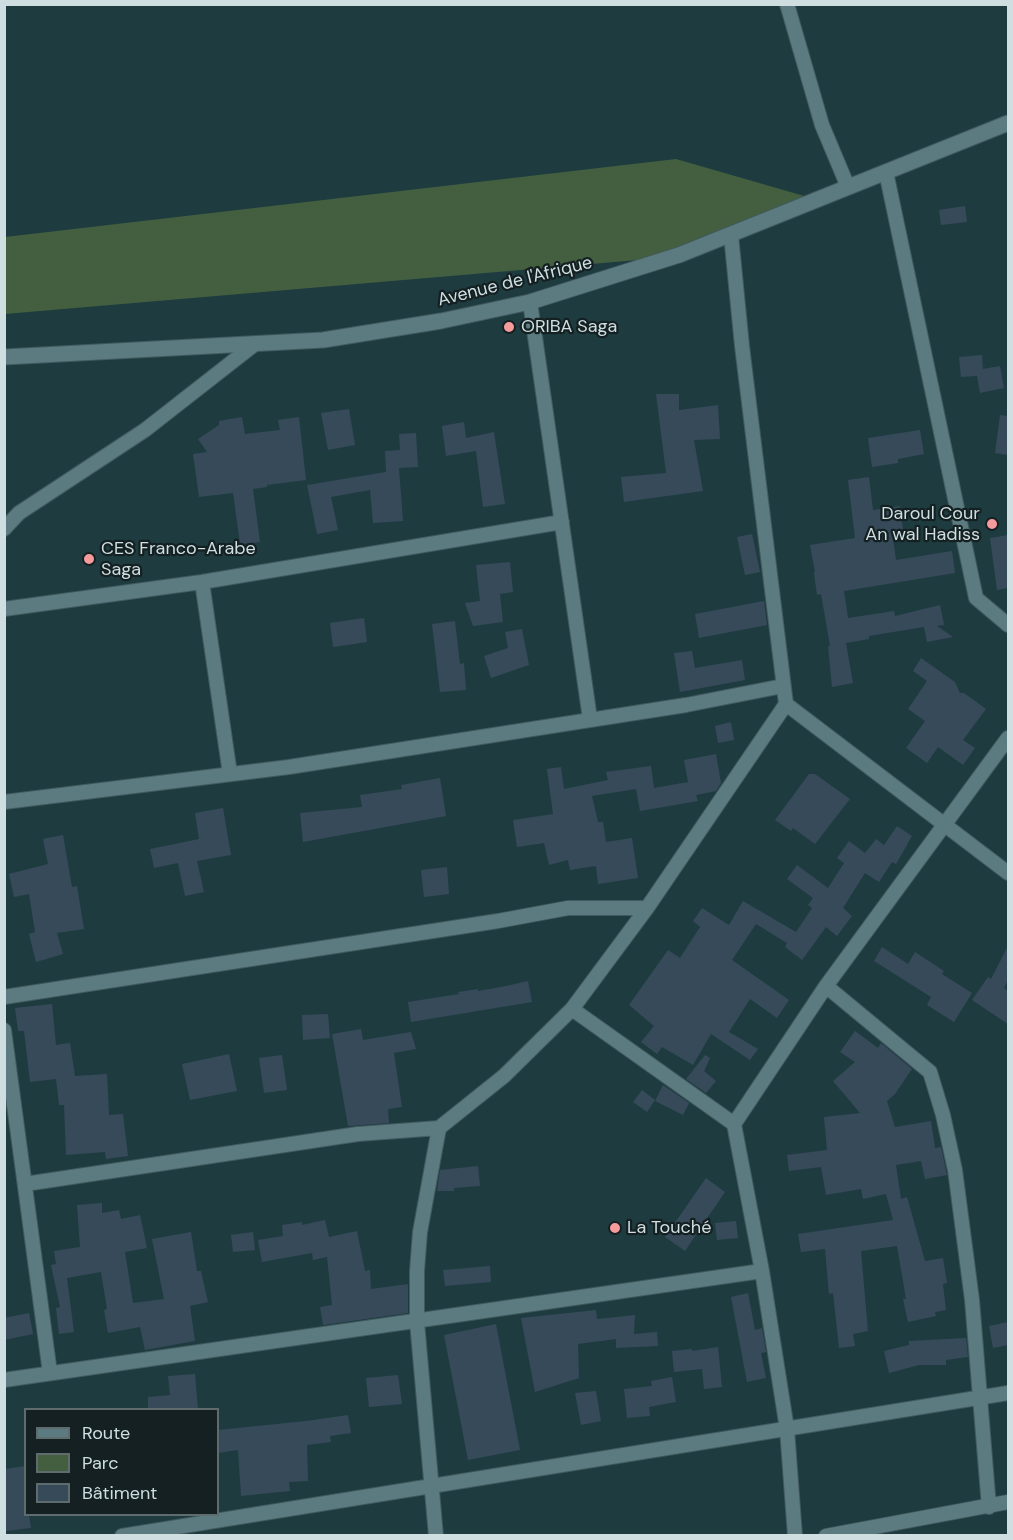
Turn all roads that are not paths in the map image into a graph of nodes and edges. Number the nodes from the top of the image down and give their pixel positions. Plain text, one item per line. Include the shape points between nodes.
1 (787, 4) edge
2 (1008, 123) edge
3 (886, 172) junction
4 (848, 187) junction
5 (731, 235) junction
6 (530, 302) junction
7 (255, 344) junction
8 (4, 357) edge
9 (562, 522) junction
10 (4, 529) edge
11 (202, 582) junction
12 (4, 609) edge
13 (1008, 625) edge
14 (783, 686) junction
15 (786, 704) junction
16 (590, 719) junction
17 (1008, 738) edge
18 (230, 774) junction
19 (4, 802) edge
20 (946, 825) junction
21 (1008, 873) edge
22 (647, 908) junction
23 (826, 986) junction
24 (4, 997) edge
25 (572, 1009) junction
26 (4, 1030) edge
27 (734, 1124) junction
28 (439, 1128) junction
29 (25, 1184) junction
30 (762, 1271) junction
31 (417, 1322) junction
32 (50, 1373) junction
33 (4, 1380) edge
34 (1008, 1393) edge
35 (980, 1397) junction
36 (787, 1429) junction
37 (432, 1486) junction
38 (1008, 1502) edge
39 (988, 1507) junction
40 (122, 1536) edge
41 (436, 1536) edge
42 (795, 1536) edge
43 (826, 1536) edge

1 - 4 street via 822,125
2 - 3 main road, Avenue de l'Afrique
3 - 4 main road, Avenue de l'Afrique
3 - 13 street via 976,598
4 - 5 main road, Avenue de l'Afrique
5 - 6 main road, Avenue de l'Afrique
5 - 14 street
6 - 7 main road, Avenue de l'Afrique via 358,335
6 - 9 street
7 - 8 main road, Avenue de l'Afrique
7 - 10 street via 145,429 19,513
9 - 11 street
9 - 16 street
11 - 12 street
11 - 18 street
14 - 15 street
14 - 16 street
15 - 20 street
15 - 22 street
16 - 18 street
17 - 20 street
18 - 19 street
20 - 21 street
20 - 23 street
22 - 24 street via 568,908
22 - 25 street
23 - 27 street
23 - 35 street via 930,1072 953,1159
25 - 27 street
25 - 28 street via 504,1076
26 - 29 street
27 - 30 street
28 - 29 street via 358,1134
28 - 31 street via 419,1242
29 - 32 street
30 - 31 street
30 - 36 street
31 - 32 street
31 - 37 street
32 - 33 street
34 - 35 street
35 - 36 street
35 - 39 street
36 - 37 street
36 - 42 street
37 - 40 street
37 - 41 street
38 - 39 street
39 - 43 street

